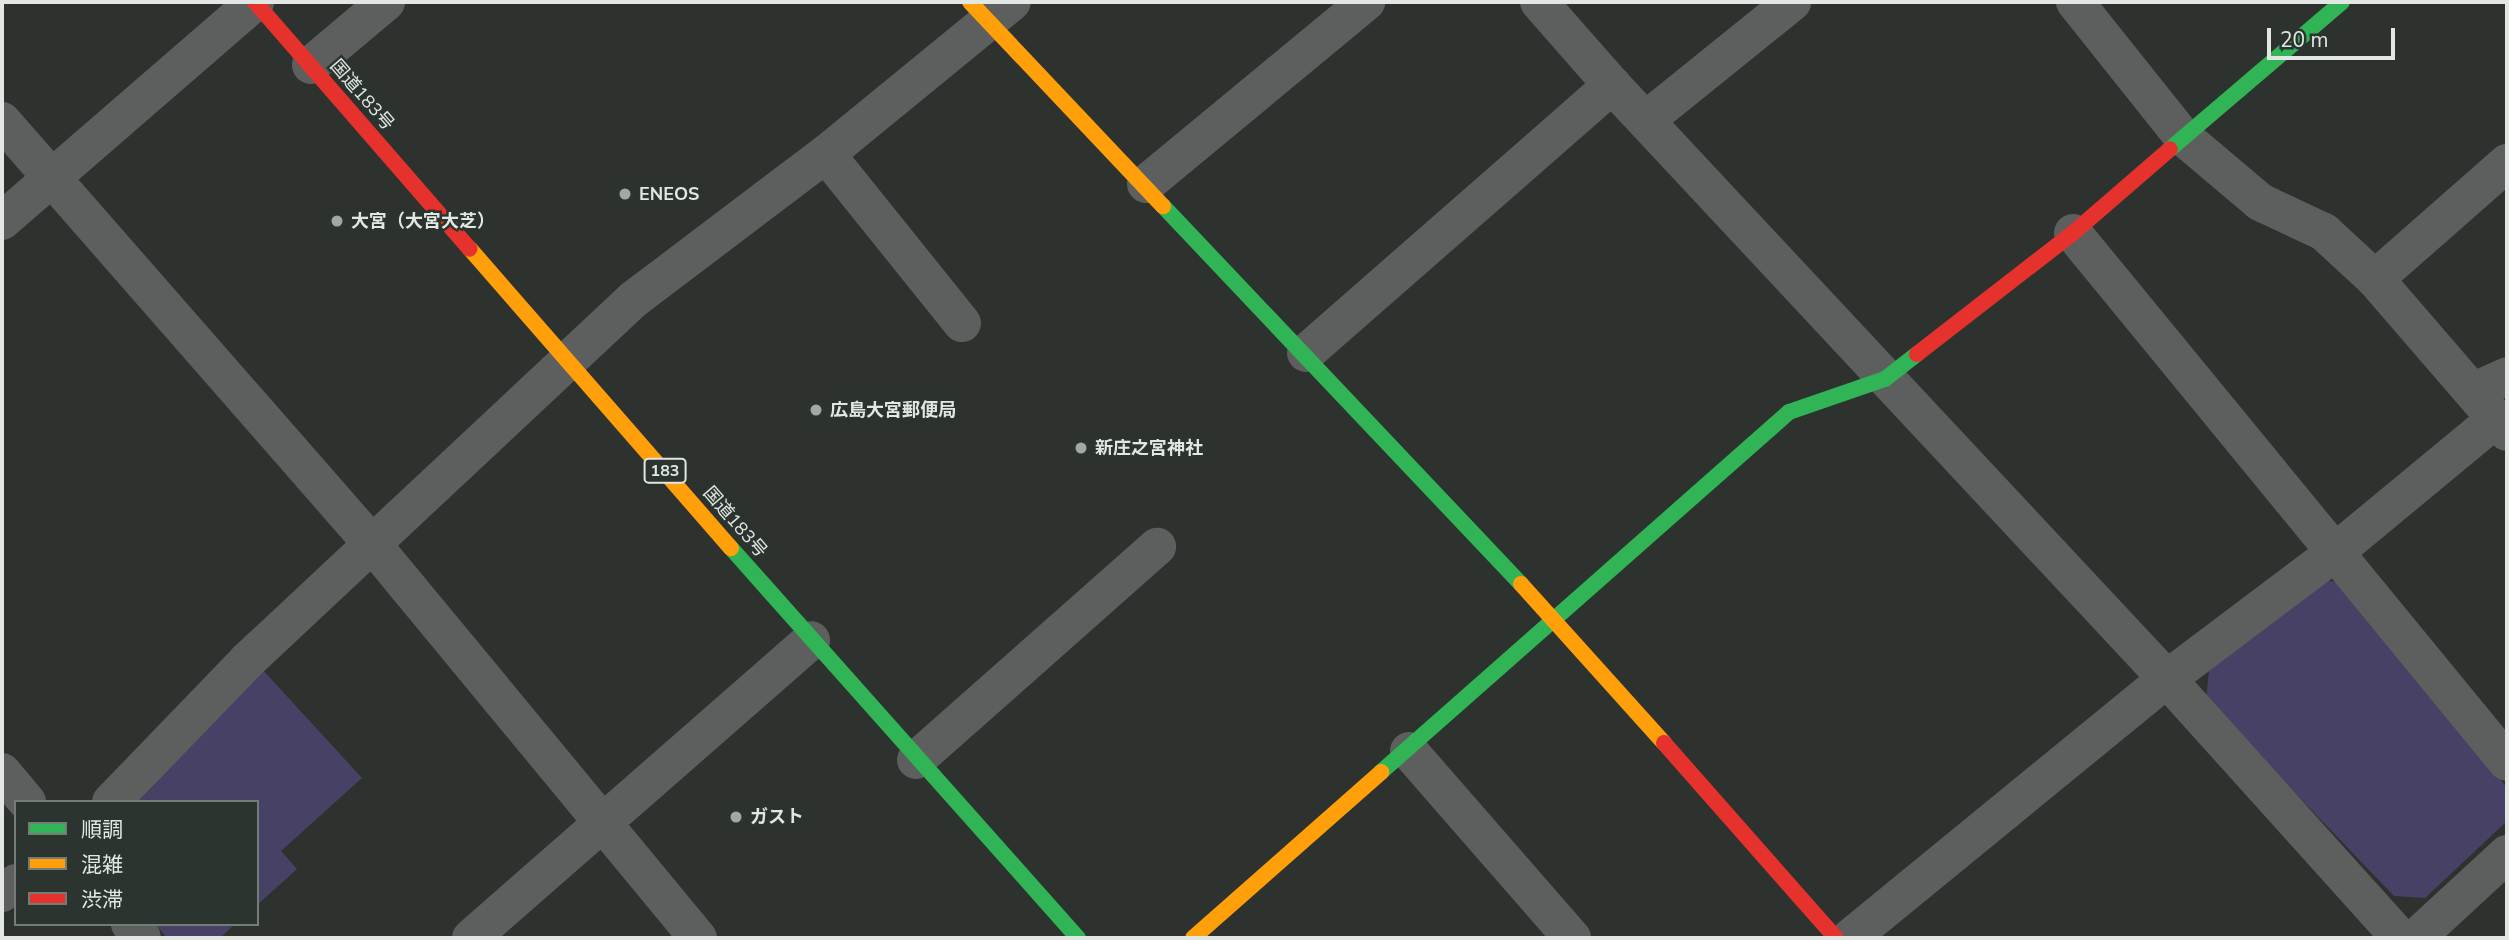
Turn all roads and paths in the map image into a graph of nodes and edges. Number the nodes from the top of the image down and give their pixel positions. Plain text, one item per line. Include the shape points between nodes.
1 (254, 2) edge
2 (386, 2) edge
3 (1366, 2) edge
4 (1539, 2) edge
5 (1792, 2) edge
6 (2075, 2) edge
7 (2342, 2) edge
8 (991, 9) edge
9 (311, 65) junction
10 (1612, 85) junction
11 (1646, 120) junction
12 (2, 121) edge
13 (2182, 136) junction
14 (826, 154) junction
15 (2507, 163) edge
16 (52, 178) junction
17 (1146, 184) junction
18 (2, 221) edge
19 (2073, 233) junction
20 (2375, 279) junction
21 (962, 323) dead end
22 (1306, 353) junction
23 (569, 361) junction
24 (1885, 379) junction
25 (2496, 405) edge
26 (373, 545) junction
27 (1157, 547) dead end
28 (2334, 553) junction
29 (1556, 620) junction
30 (811, 640) junction
31 (2167, 680) junction
32 (1409, 751) junction
33 (916, 760) junction
34 (2507, 762) edge
35 (2, 772) edge
36 (25, 800) edge
37 (113, 800) edge
38 (604, 826) junction
39 (2507, 854) edge
40 (471, 938) edge
41 (698, 938) edge
42 (1078, 938) edge
43 (1193, 938) edge
44 (1572, 938) edge
45 (1836, 938) edge
46 (1850, 938) edge
47 (2400, 938) edge
48 (2416, 938) edge

1 - 9 main road, 国道183号 / 183
1 - 16 street
2 - 9 street
3 - 17 street
4 - 10 street
5 - 11 street
6 - 13 street
7 - 13 main road
8 - 14 street
8 - 17 main road
9 - 23 main road, 国道183号 / 183
10 - 11 street
10 - 22 street
11 - 24 street
12 - 16 street
13 - 19 main road
13 - 20 street via 2260,202 2324,232
14 - 21 street
14 - 23 street via 634,299
15 - 20 street
16 - 18 street
16 - 26 street
17 - 22 main road
19 - 24 main road
19 - 28 street
20 - 25 street
22 - 29 main road
23 - 26 street
23 - 30 main road, 国道183号 / 183
24 - 29 main road via 1790,412
24 - 31 street
25 - 28 street
26 - 37 street via 247,662
26 - 38 street
27 - 33 street
28 - 31 street
28 - 34 street
29 - 32 main road
29 - 45 main road
30 - 33 main road, 国道183号 / 183
30 - 38 street
31 - 46 street
31 - 47 street
32 - 43 main road
32 - 44 street
33 - 42 main road, 国道183号 / 183
35 - 36 street
38 - 40 street
38 - 41 street
39 - 48 street

